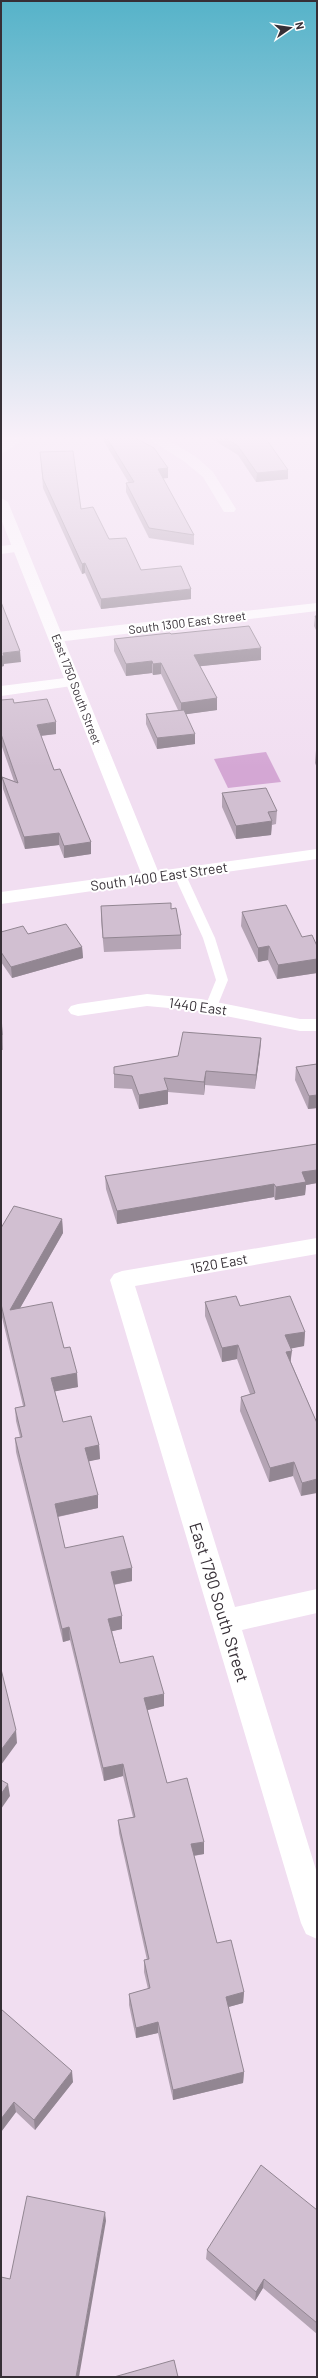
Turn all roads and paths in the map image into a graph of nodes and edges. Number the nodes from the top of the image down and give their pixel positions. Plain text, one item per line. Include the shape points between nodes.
1 (18, 548) joint
2 (1, 550) edge
3 (317, 607) edge
4 (57, 637) junction
5 (73, 682) junction
6 (1, 690) edge
7 (317, 854) edge
8 (179, 873) junction
9 (152, 876) junction
10 (1, 898) edge
11 (211, 1007) junction
12 (78, 1010) dead end
13 (317, 1025) edge
14 (317, 1246) edge
15 (122, 1280) joint
16 (317, 1601) edge
17 (227, 1621) junction
18 (317, 1923) edge

1 - 2 street
1 - 4 street, East 1750 South Street
3 - 4 street, South 1300 East Street
4 - 5 street, East 1750 South Street
5 - 6 street
5 - 9 street, East 1750 South Street
7 - 8 street, South 1400 East Street
8 - 9 street, South 1400 East Street
8 - 11 lane via 209,938 222,980
9 - 10 street, South 1400 East Street
11 - 12 street, 1440 East via 147,1000
11 - 13 street, 1440 East via 300,1025
14 - 15 street, 1520 East
15 - 17 street, East 1790 South Street
16 - 17 street
17 - 18 street, East 1790 South Street

